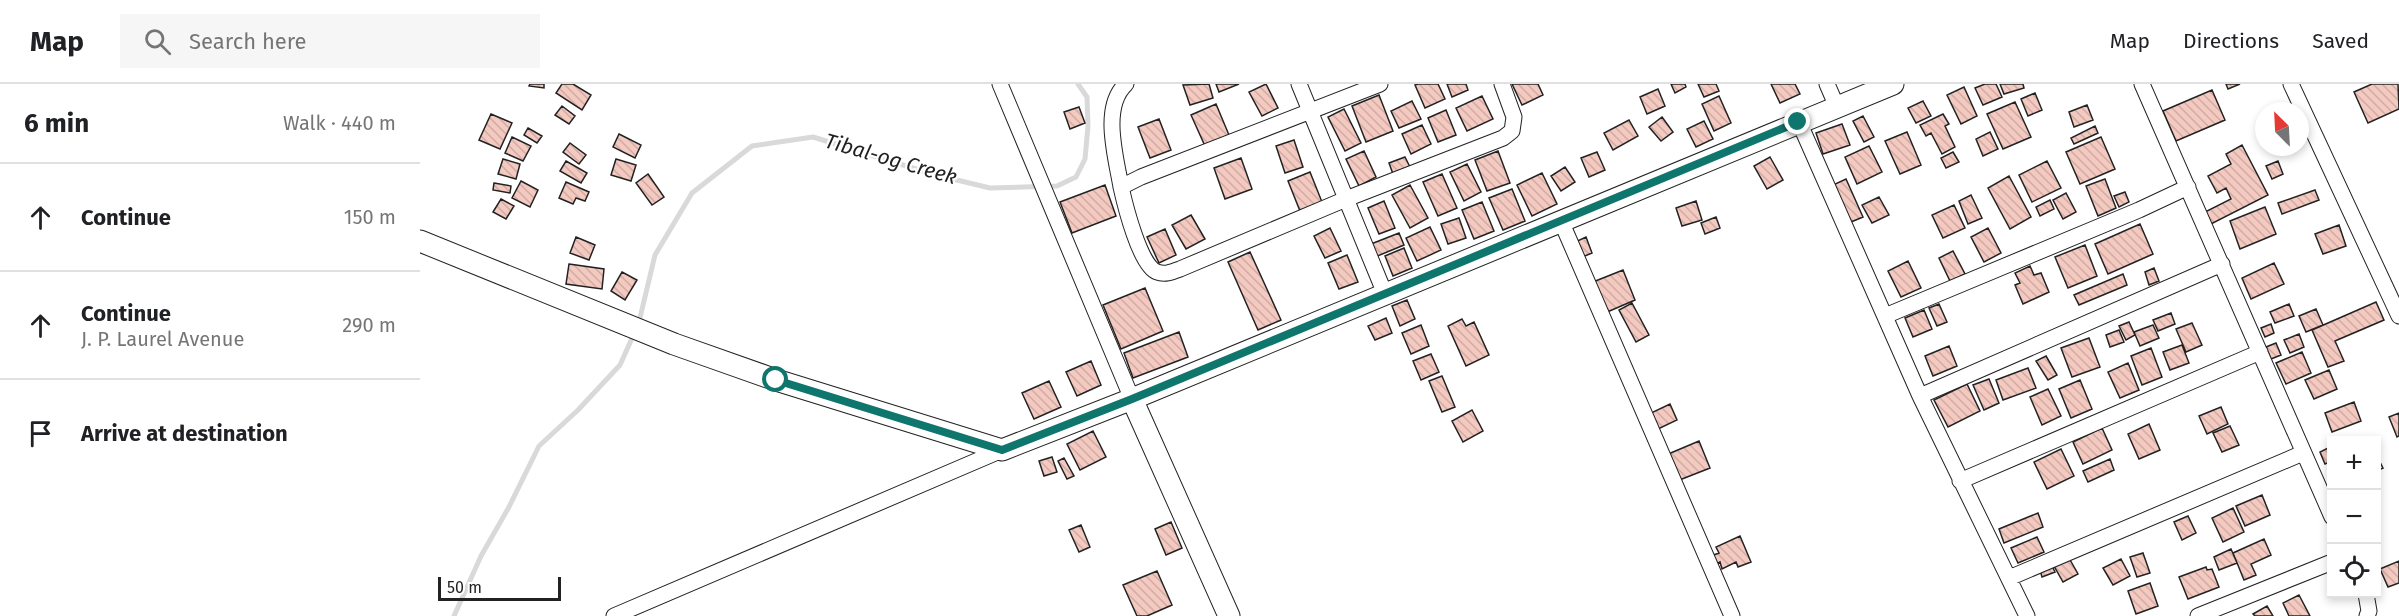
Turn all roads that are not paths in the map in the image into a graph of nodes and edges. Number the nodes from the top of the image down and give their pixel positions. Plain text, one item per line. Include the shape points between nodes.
1 (1000, 84) edge
2 (1125, 84) edge
3 (1299, 84) edge
4 (1380, 84) edge
5 (1502, 84) edge
6 (1827, 84) edge
7 (1893, 84) edge
8 (2142, 84) edge
9 (2291, 84) edge
10 (1837, 107) junction
11 (1311, 112) junction
12 (1798, 122) junction
13 (1121, 187) junction
14 (2188, 187) junction
15 (1346, 199) junction
16 (1561, 221) junction
17 (420, 241) edge
18 (2222, 264) junction
19 (1385, 294) junction
20 (1885, 316) junction
21 (2399, 316) edge
22 (2260, 352) junction
23 (1920, 396) junction
24 (1132, 399) junction
25 (1002, 450) junction
26 (2303, 453) junction
27 (1960, 481) junction
28 (2327, 508) edge
29 (2327, 564) edge
30 (2009, 578) junction
31 (2367, 598) edge
32 (614, 616) edge
33 (1229, 616) edge
34 (1732, 616) edge
35 (2027, 616) edge
36 (2198, 616) edge
37 (2367, 616) edge

1 - 24 street
2 - 13 street via 1113,101 1113,142
3 - 11 street
4 - 11 street
5 - 15 street via 1514,117 1512,131 1503,138
6 - 10 street
7 - 10 street
8 - 14 street
9 - 21 street
10 - 12 street
11 - 13 street
11 - 15 street
12 - 16 street
12 - 20 street
13 - 15 street via 1146,263 1164,274
14 - 18 street
14 - 20 street
15 - 19 street
16 - 19 street
16 - 34 street
17 - 25 street via 674,344
18 - 22 street
18 - 23 street
19 - 24 street
20 - 23 street
22 - 26 street
22 - 27 street
23 - 27 street
24 - 25 street
24 - 33 street
25 - 32 street
26 - 28 street
26 - 30 street
27 - 30 street
29 - 36 street
30 - 35 street
31 - 37 street

